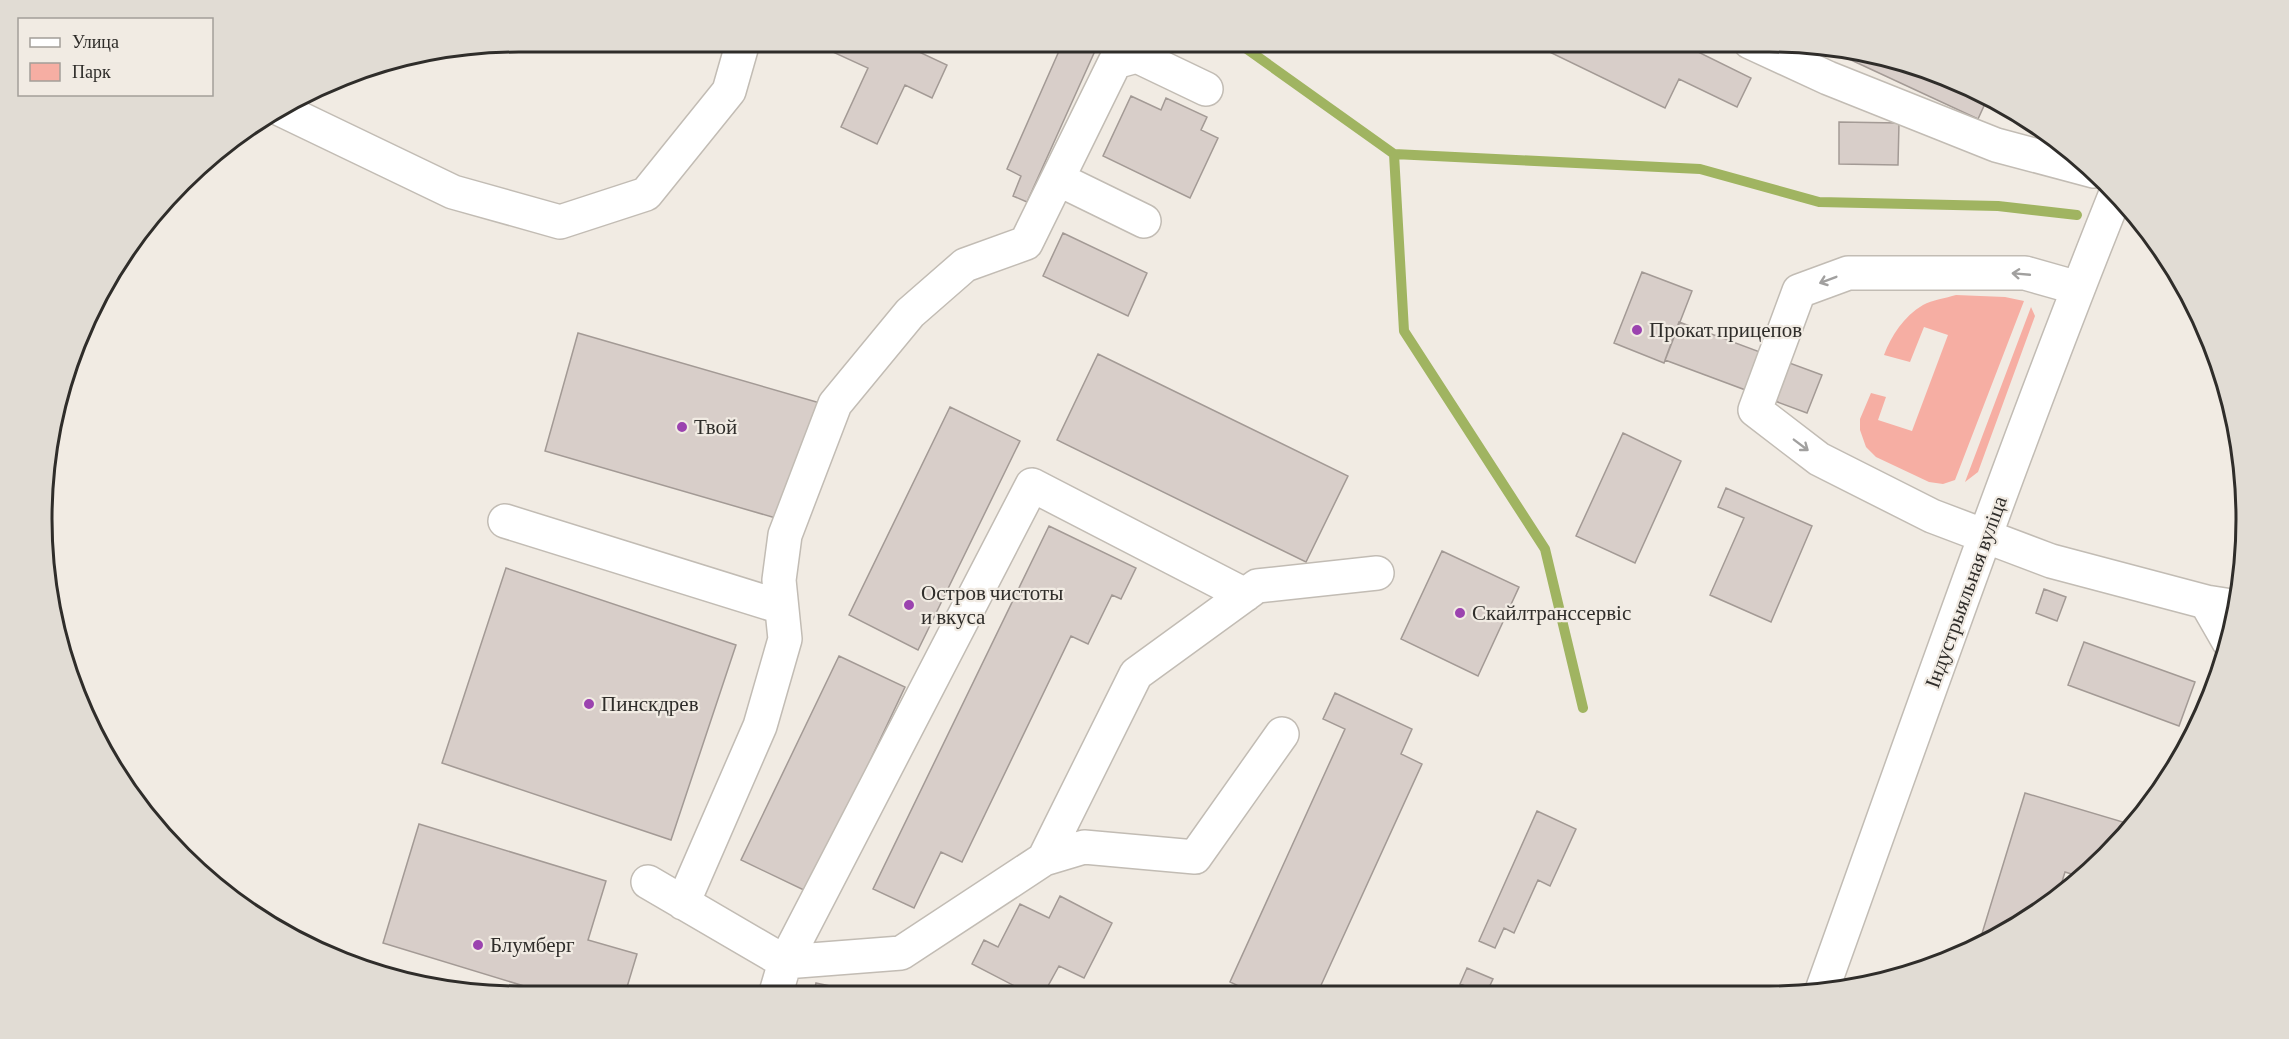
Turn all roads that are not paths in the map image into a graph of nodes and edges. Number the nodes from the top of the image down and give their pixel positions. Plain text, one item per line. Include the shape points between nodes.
1 (740, 52) edge
2 (1772, 52) edge
3 (1206, 89) dead end
4 (289, 113) edge
5 (2074, 166) edge
6 (1058, 179) junction
7 (2112, 202) edge
8 (1144, 221) dead end
9 (2078, 288) junction
10 (505, 521) dead end
11 (1986, 535) junction
12 (1377, 573) dead end
13 (1245, 595) junction
14 (2206, 602) junction
15 (2229, 606) edge
16 (782, 607) junction
17 (2223, 632) edge
18 (1282, 734) dead end
19 (1044, 859) junction
20 (648, 882) dead end
21 (683, 903) junction
22 (784, 962) junction
23 (1824, 984) edge
24 (778, 986) edge

1 - 4 street via 729,91 646,194 560,222 453,192
2 - 5 street via 1996,145
3 - 6 street via 1137,57 1115,62
6 - 8 street
6 - 16 street via 1026,243 965,265 910,313 835,404 785,535 779,580
7 - 9 street, Індустрыяльная вуліца
9 - 11 street, Індустрыяльная вуліца
9 -> 11 street via 2025,273 1848,273 1799,291 1775,353 1755,410 1819,459 1932,516
10 - 16 street
11 - 14 street via 2051,561
11 - 23 street, Індустрыяльная вуліца
12 - 13 street via 1257,586
13 - 19 street via 1136,674
13 - 22 street via 1032,485
14 - 15 street
14 - 17 street
16 - 21 street via 785,639 760,726
18 - 19 street via 1195,857 1084,847
19 - 22 street via 901,953
20 - 21 street
21 - 22 street
22 - 24 street

